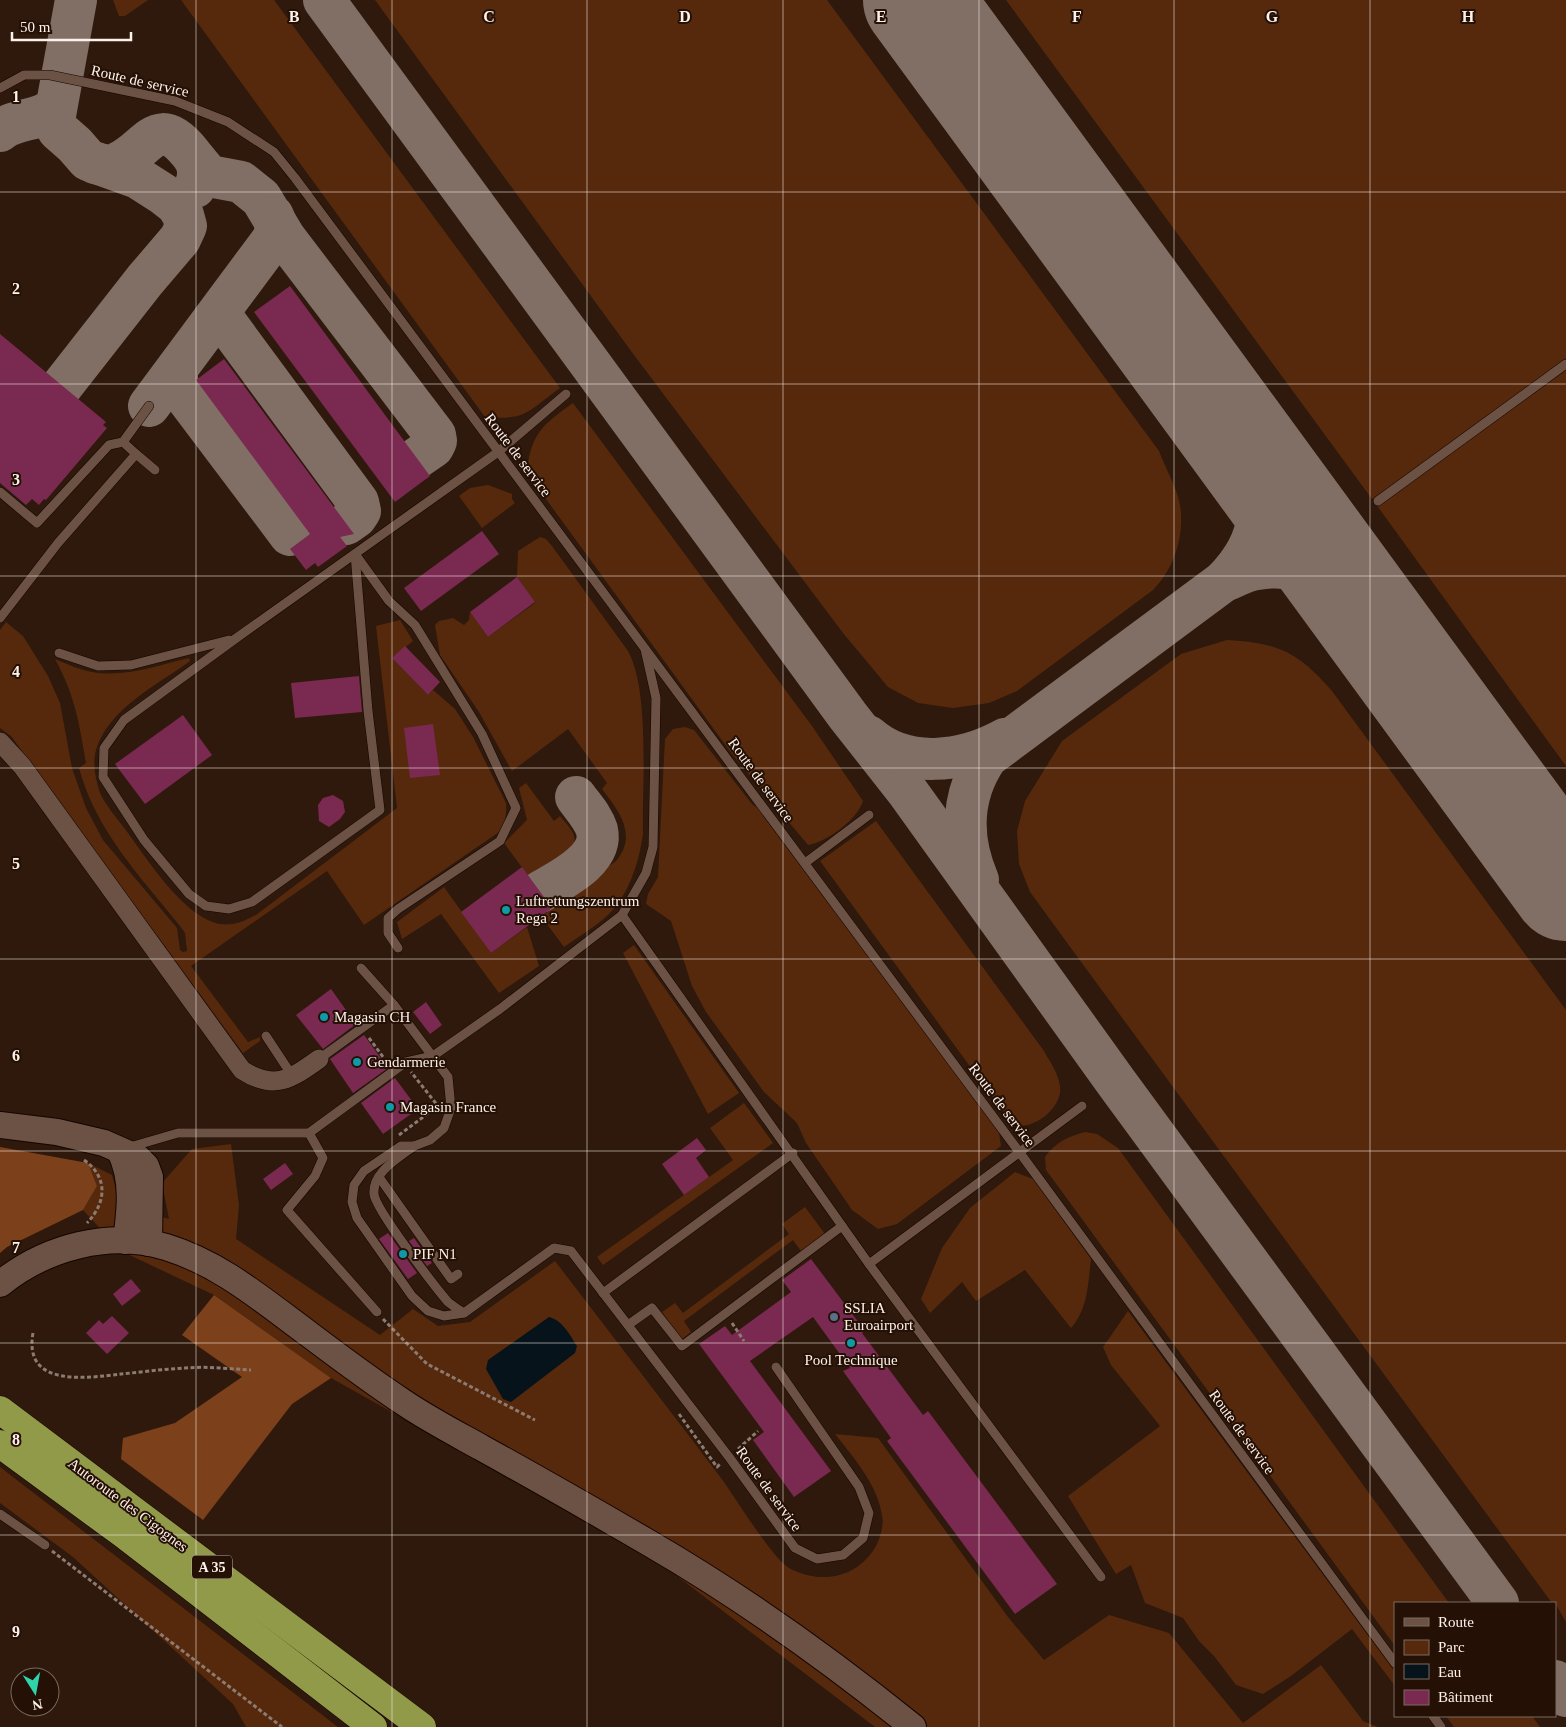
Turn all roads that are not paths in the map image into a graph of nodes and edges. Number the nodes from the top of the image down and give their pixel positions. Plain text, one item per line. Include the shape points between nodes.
1 (0, 88) edge
2 (1566, 364) edge
3 (566, 394) dead end
4 (149, 406) dead end
5 (123, 442) junction
6 (498, 452) junction
7 (136, 454) junction
8 (155, 470) dead end
9 (0, 492) edge
10 (1378, 501) dead end
11 (355, 554) junction
12 (0, 618) edge
13 (234, 638) junction
14 (644, 644) junction
15 (59, 653) dead end
16 (0, 742) edge
17 (869, 815) dead end
18 (805, 863) junction
19 (622, 915) junction
20 (398, 948) dead end
21 (361, 968) dead end
22 (394, 1005) junction
23 (266, 1036) dead end
24 (433, 1056) junction
25 (319, 1059) joint
26 (293, 1077) junction
27 (1082, 1106) dead end
28 (0, 1125) edge
29 (309, 1133) junction
30 (414, 1146) junction
31 (120, 1151) junction
32 (793, 1153) junction
33 (1020, 1153) junction
34 (379, 1177) junction
35 (842, 1226) junction
36 (138, 1242) junction
37 (869, 1264) junction
38 (458, 1274) dead end
39 (0, 1284) edge
40 (603, 1292) junction
41 (377, 1312) road end
42 (464, 1313) junction
43 (628, 1325) junction
44 (776, 1367) dead end
45 (0, 1410) edge
46 (0, 1444) edge
47 (0, 1514) edge
48 (44, 1546) road end
49 (1101, 1577) dead end
50 (1394, 1662) edge
51 (373, 1727) edge
52 (422, 1727) edge
53 (913, 1727) edge

1 - 6 lane, Route de service via 24,75 50,75 175,101 228,122 274,152
2 - 10 lane
3 - 6 lane
4 - 5 lane
5 - 7 lane
5 - 9 lane via 109,445 36,523
6 - 11 lane
6 - 14 lane, Route de service
7 - 8 lane
7 - 12 lane via 58,543
11 - 13 lane
11 - 13 lane via 380,810 252,902 230,909 206,906 189,894 144,840 103,777 104,748 124,720
11 - 20 lane via 389,602 416,625 482,734 516,808 500,842 398,908 388,918 388,933
13 - 15 lane via 131,665 98,666
14 - 18 lane, Route de service
14 - 19 lane via 656,698 653,847 646,873
16 - 26 street via 22,766 242,1070 256,1079 272,1082
17 - 18 lane
18 - 33 lane, Route de service
19 - 24 lane via 539,981
19 - 32 lane
21 - 22 lane
22 - 24 lane
22 - 25 lane
23 - 26 lane
24 - 29 lane via 406,1062
24 - 30 lane via 448,1077 451,1108 444,1128 430,1140
25 - 26 street
27 - 33 lane
28 - 31 main road via 57,1132 104,1143
29 - 31 lane via 178,1133
29 - 41 lane via 323,1158 315,1176 287,1210
30 - 34 lane via 382,1171
30 - 42 lane via 401,1146 364,1171 354,1184 352,1202 357,1218 412,1296 428,1311 444,1316
31 - 36 main road via 138,1158 146,1166 150,1178
32 - 35 lane
32 - 40 lane
33 - 37 lane
33 - 50 lane, Route de service
34 - 38 lane via 428,1242 451,1279
34 - 42 lane via 374,1195 387,1218 449,1303
35 - 37 lane
35 - 43 lane via 682,1346 652,1308
36 - 39 main road via 81,1244 47,1254
36 - 53 main road via 201,1260 246,1287 405,1404 669,1555 851,1677
37 - 49 lane
40 - 42 lane, Route de service via 571,1251 554,1248
40 - 43 lane, Route de service
43 - 44 lane, Route de service via 795,1548 817,1559 843,1555 863,1538 869,1513 859,1487
45 - 52 highway, Autoroute des Cigognes / A 35
46 - 51 highway, Autoroute des Cigognes / A 35 via 123,1534
47 - 48 lane

